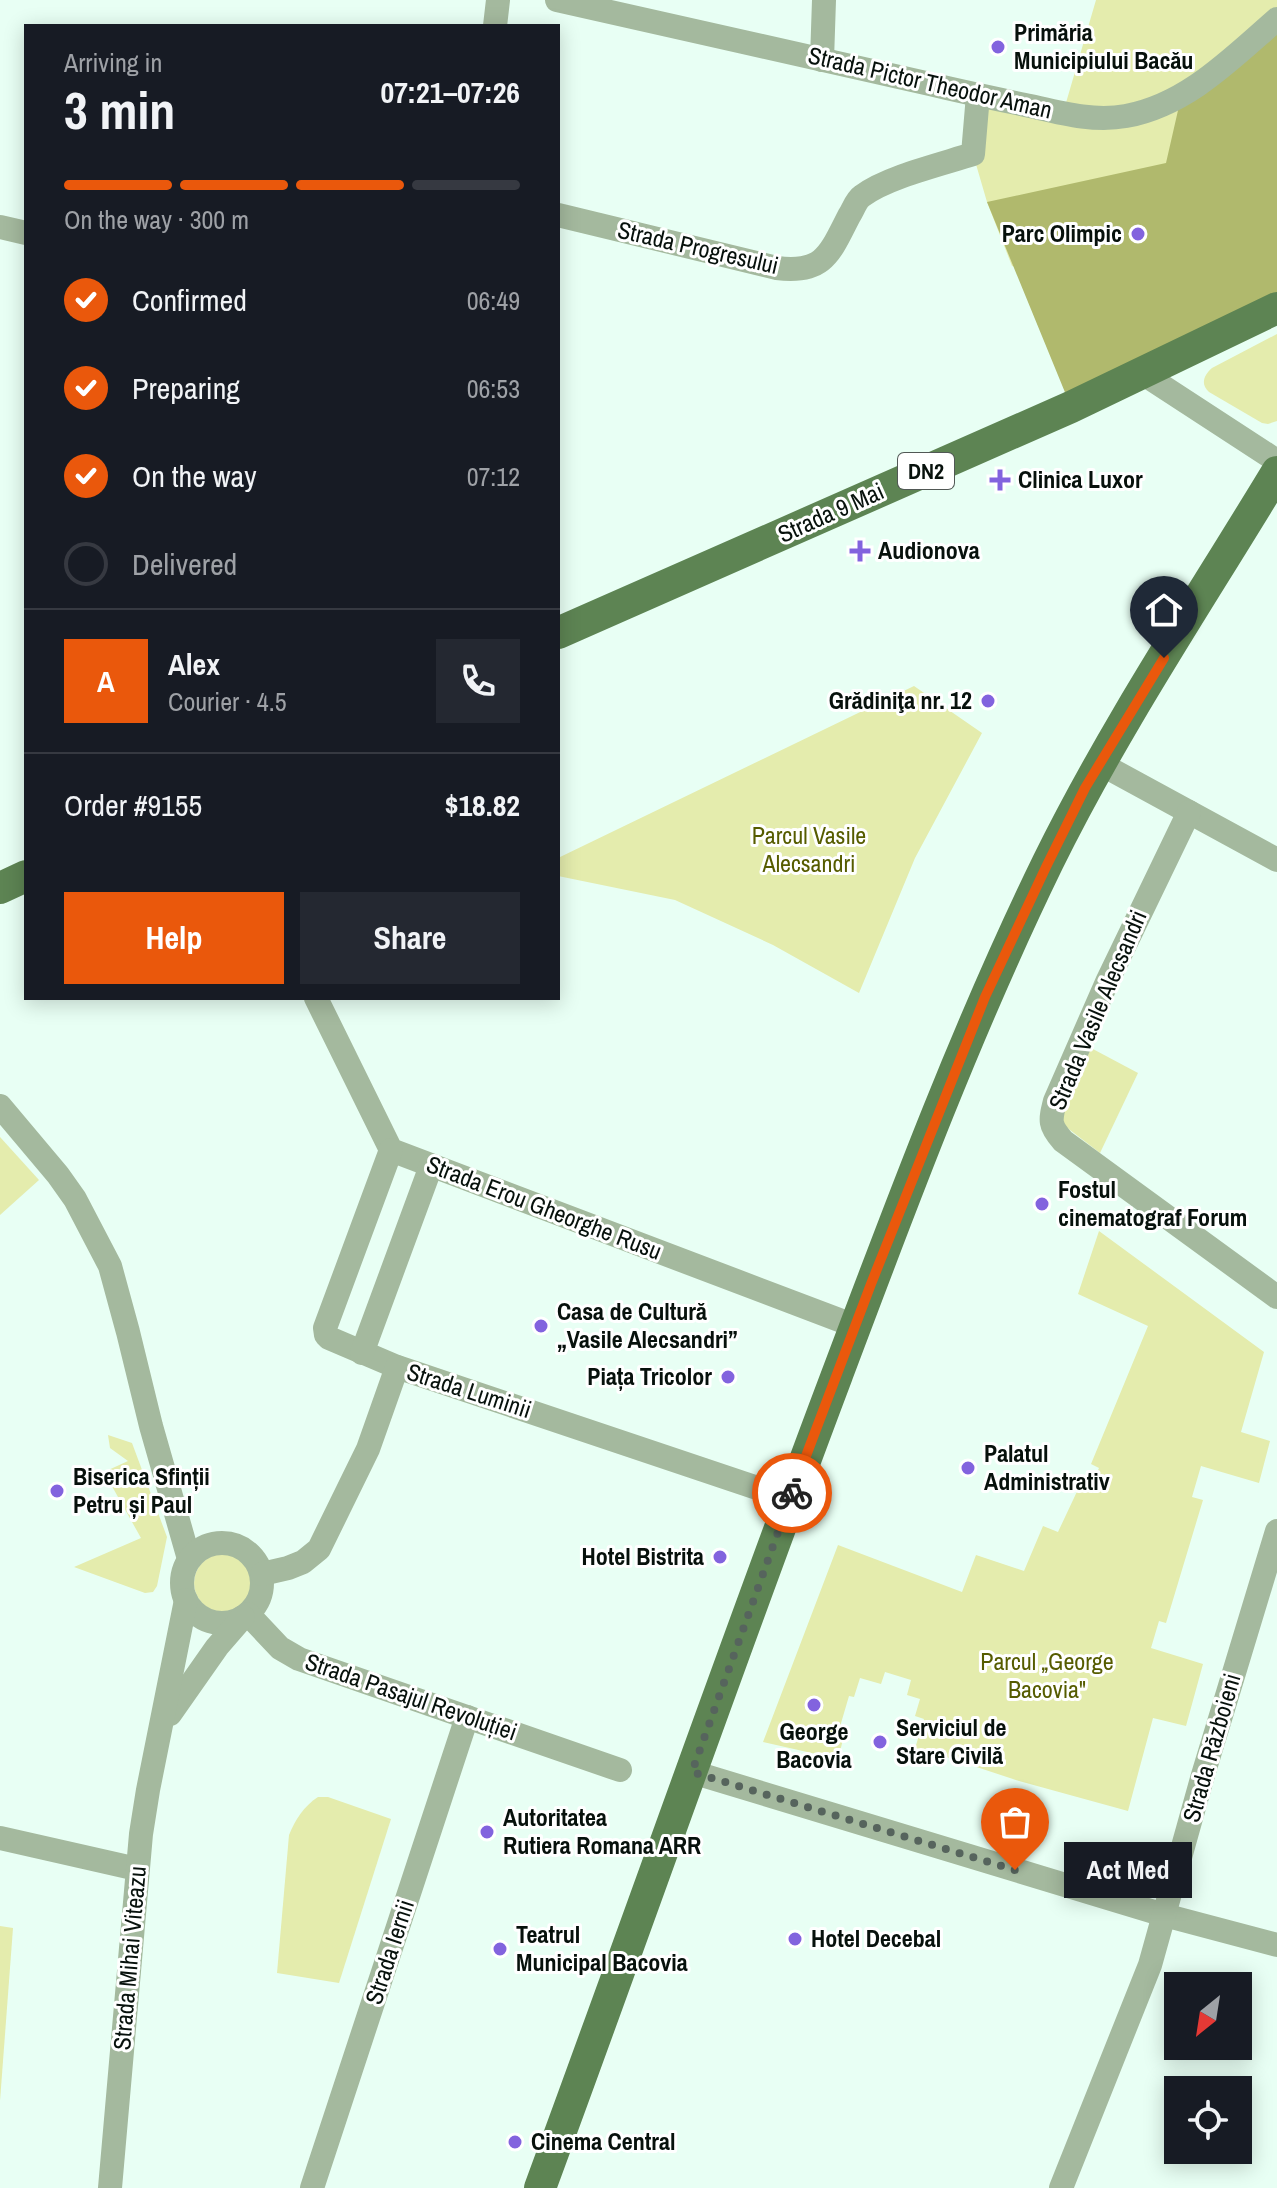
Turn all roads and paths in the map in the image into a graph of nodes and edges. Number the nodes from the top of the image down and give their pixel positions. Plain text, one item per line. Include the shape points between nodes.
1 (498, 0) edge
2 (557, 0) edge
3 (824, 0) edge
4 (1277, 19) edge
5 (495, 24) edge
6 (822, 60) junction
7 (978, 95) junction
8 (560, 215) edge
9 (0, 227) edge
10 (24, 233) edge
11 (1277, 308) edge
12 (1142, 373) junction
13 (1277, 461) edge
14 (1277, 472) edge
15 (560, 632) edge
16 (1099, 763) junction
17 (1189, 812) junction
18 (1277, 860) edge
19 (24, 877) edge
20 (0, 888) edge
21 (317, 1000) edge
22 (0, 1106) edge
23 (391, 1150) junction
24 (431, 1166) junction
25 (1277, 1297) edge
26 (855, 1326) junction
27 (362, 1353) junction
28 (397, 1367) junction
29 (790, 1499) junction
30 (1277, 1531) edge
31 (189, 1559) junction
32 (262, 1574) junction
33 (186, 1600) junction
34 (245, 1616) junction
35 (467, 1717) junction
36 (160, 1730) junction
37 (620, 1770) dead end
38 (692, 1772) junction
39 (0, 1838) edge
40 (137, 1869) junction
41 (1164, 1915) junction
42 (1277, 1945) edge
43 (110, 2188) edge
44 (312, 2188) edge
45 (540, 2188) edge
46 (1061, 2188) edge

1 - 5 street
2 - 6 street, Strada Pictor Theodor Aman
3 - 6 street
4 - 7 street, Strada Pictor Theodor Aman via 1209,79 1149,110 1099,118
6 - 7 street, Strada Pictor Theodor Aman
7 - 8 street, Strada Progresului via 973,154 859,197 825,258 796,271
9 - 10 street
11 - 12 main road, Strada 9 Mai / DN2
12 - 13 street
12 - 15 main road, Strada 9 Mai / DN2
14 - 16 main road
16 - 17 street
16 - 26 main road via 980,1009
17 - 18 street
17 - 25 street, Strada Vasile Alecsandri via 1107,982 1050,1120 1063,1141
19 - 20 main road
21 - 23 street
22 - 31 street via 75,1199 110,1266
23 - 24 street, Strada Erou Gheorghe Rusu
23 - 27 street via 325,1328 329,1338
24 - 26 street, Strada Erou Gheorghe Rusu
24 - 27 street
26 - 29 main road
27 - 28 street
28 - 29 street, Strada Luminii
28 - 32 street, Strada Luminii via 368,1449 319,1549 303,1562
29 - 38 main road
30 - 41 street, Strada Războieni
31 - 32 street via 210,1544 224,1542 248,1552
31 - 33 street via 182,1579
32 - 34 street via 260,1599
33 - 34 street via 205,1619 218,1623
33 - 36 street, Strada Mihai Viteazu
34 - 35 street, Strada Pasajul Revoluției via 299,1659
34 - 36 street, Strada Mihai Viteazu
35 - 37 street, Strada Pasajul Revoluției via 590,1753
35 - 44 street, Strada Iernii
36 - 40 street, Strada Mihai Viteazu
38 - 41 street
38 - 45 main road
39 - 40 street
40 - 43 street, Strada Mihai Viteazu
41 - 42 street
41 - 46 street, Strada Războieni via 1140,1993

